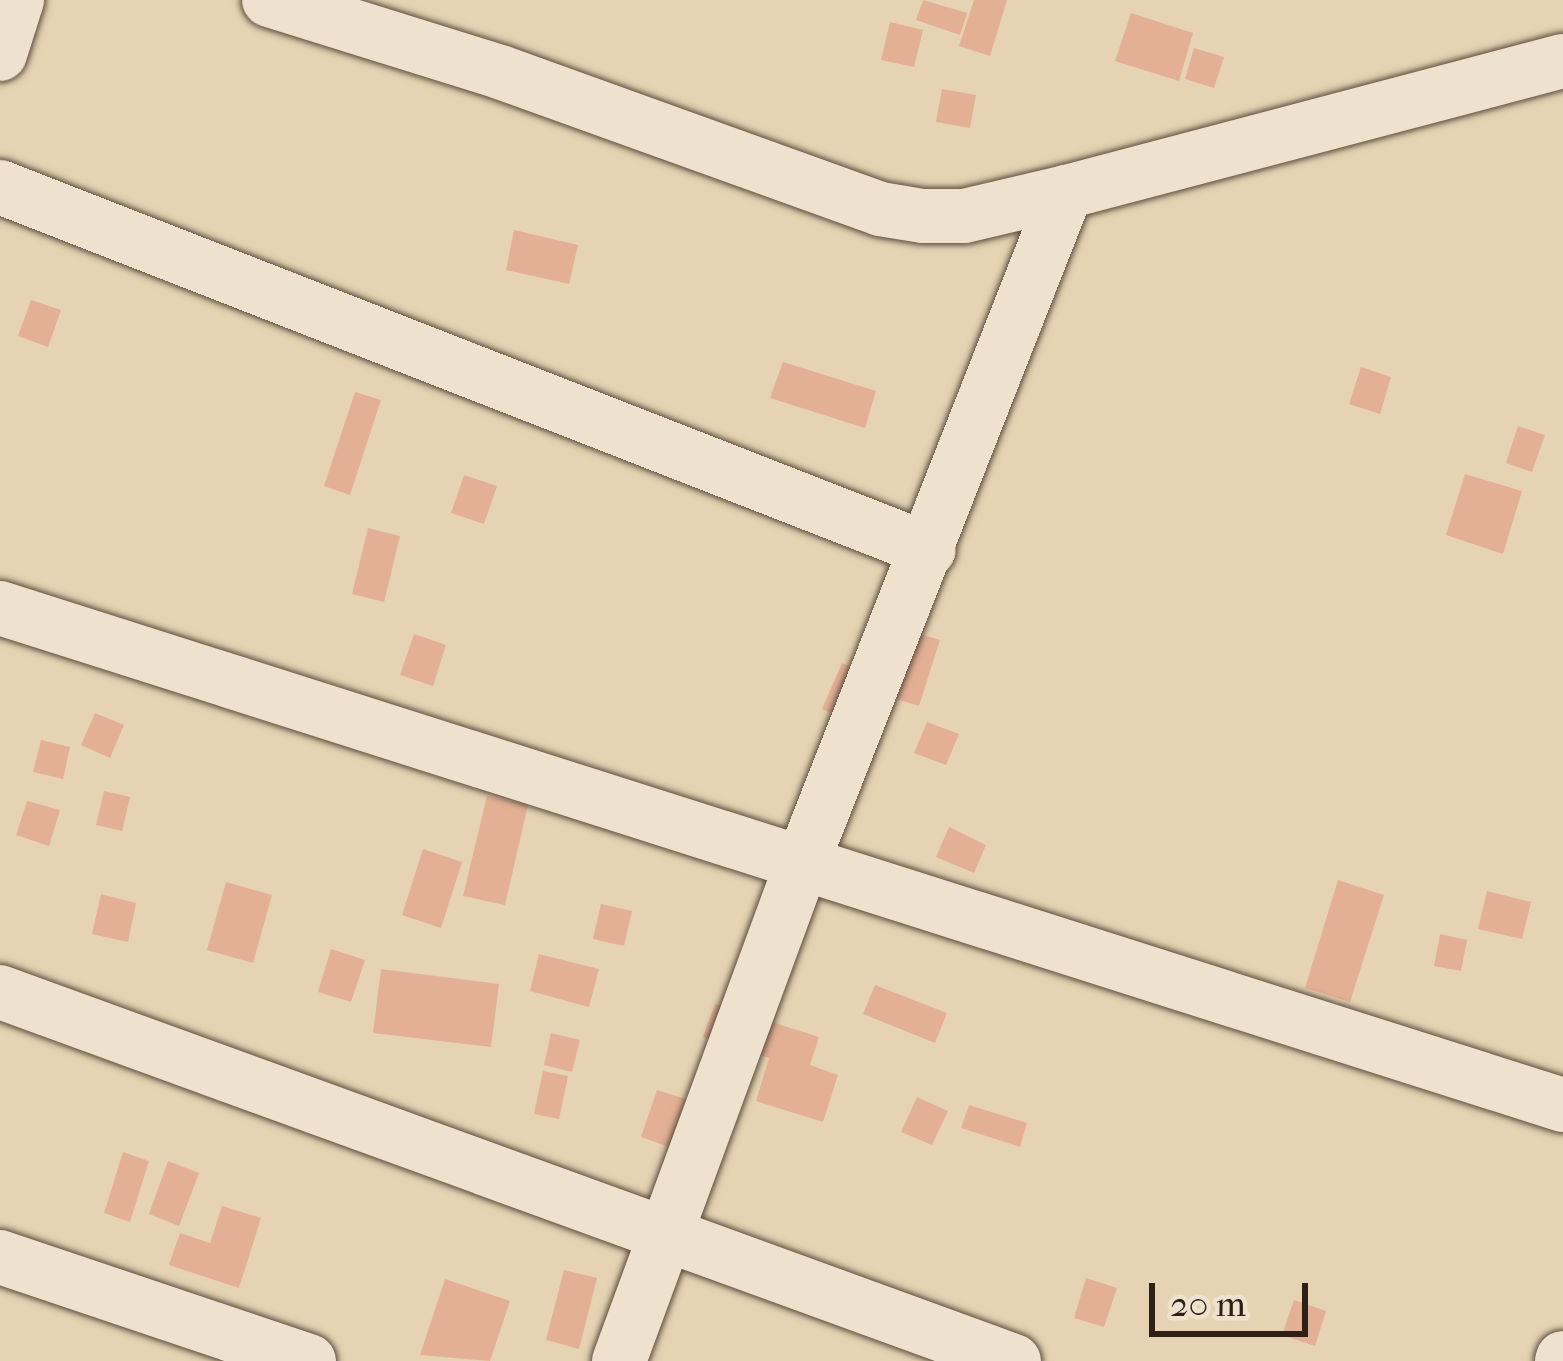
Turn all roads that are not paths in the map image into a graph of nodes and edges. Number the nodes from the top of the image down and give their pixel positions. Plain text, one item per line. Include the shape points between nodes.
1 (17, 0) edge
2 (269, 0) edge
3 (0, 54) edge
4 (1563, 61) edge
5 (0, 187) edge
6 (1066, 192) junction
7 (929, 550) junction
8 (0, 608) edge
9 (802, 861) junction
10 (0, 992) edge
11 (1563, 1105) edge
12 (661, 1234) junction
13 (0, 1257) edge
14 (308, 1361) edge
15 (619, 1361) edge
16 (1014, 1361) edge

1 - 3 street
2 - 6 street via 500,72 880,209 964,216
4 - 6 street
5 - 7 street
6 - 7 street
7 - 9 street
8 - 9 street
9 - 11 street
9 - 12 street
10 - 12 street
12 - 15 street
12 - 16 street
13 - 14 street

